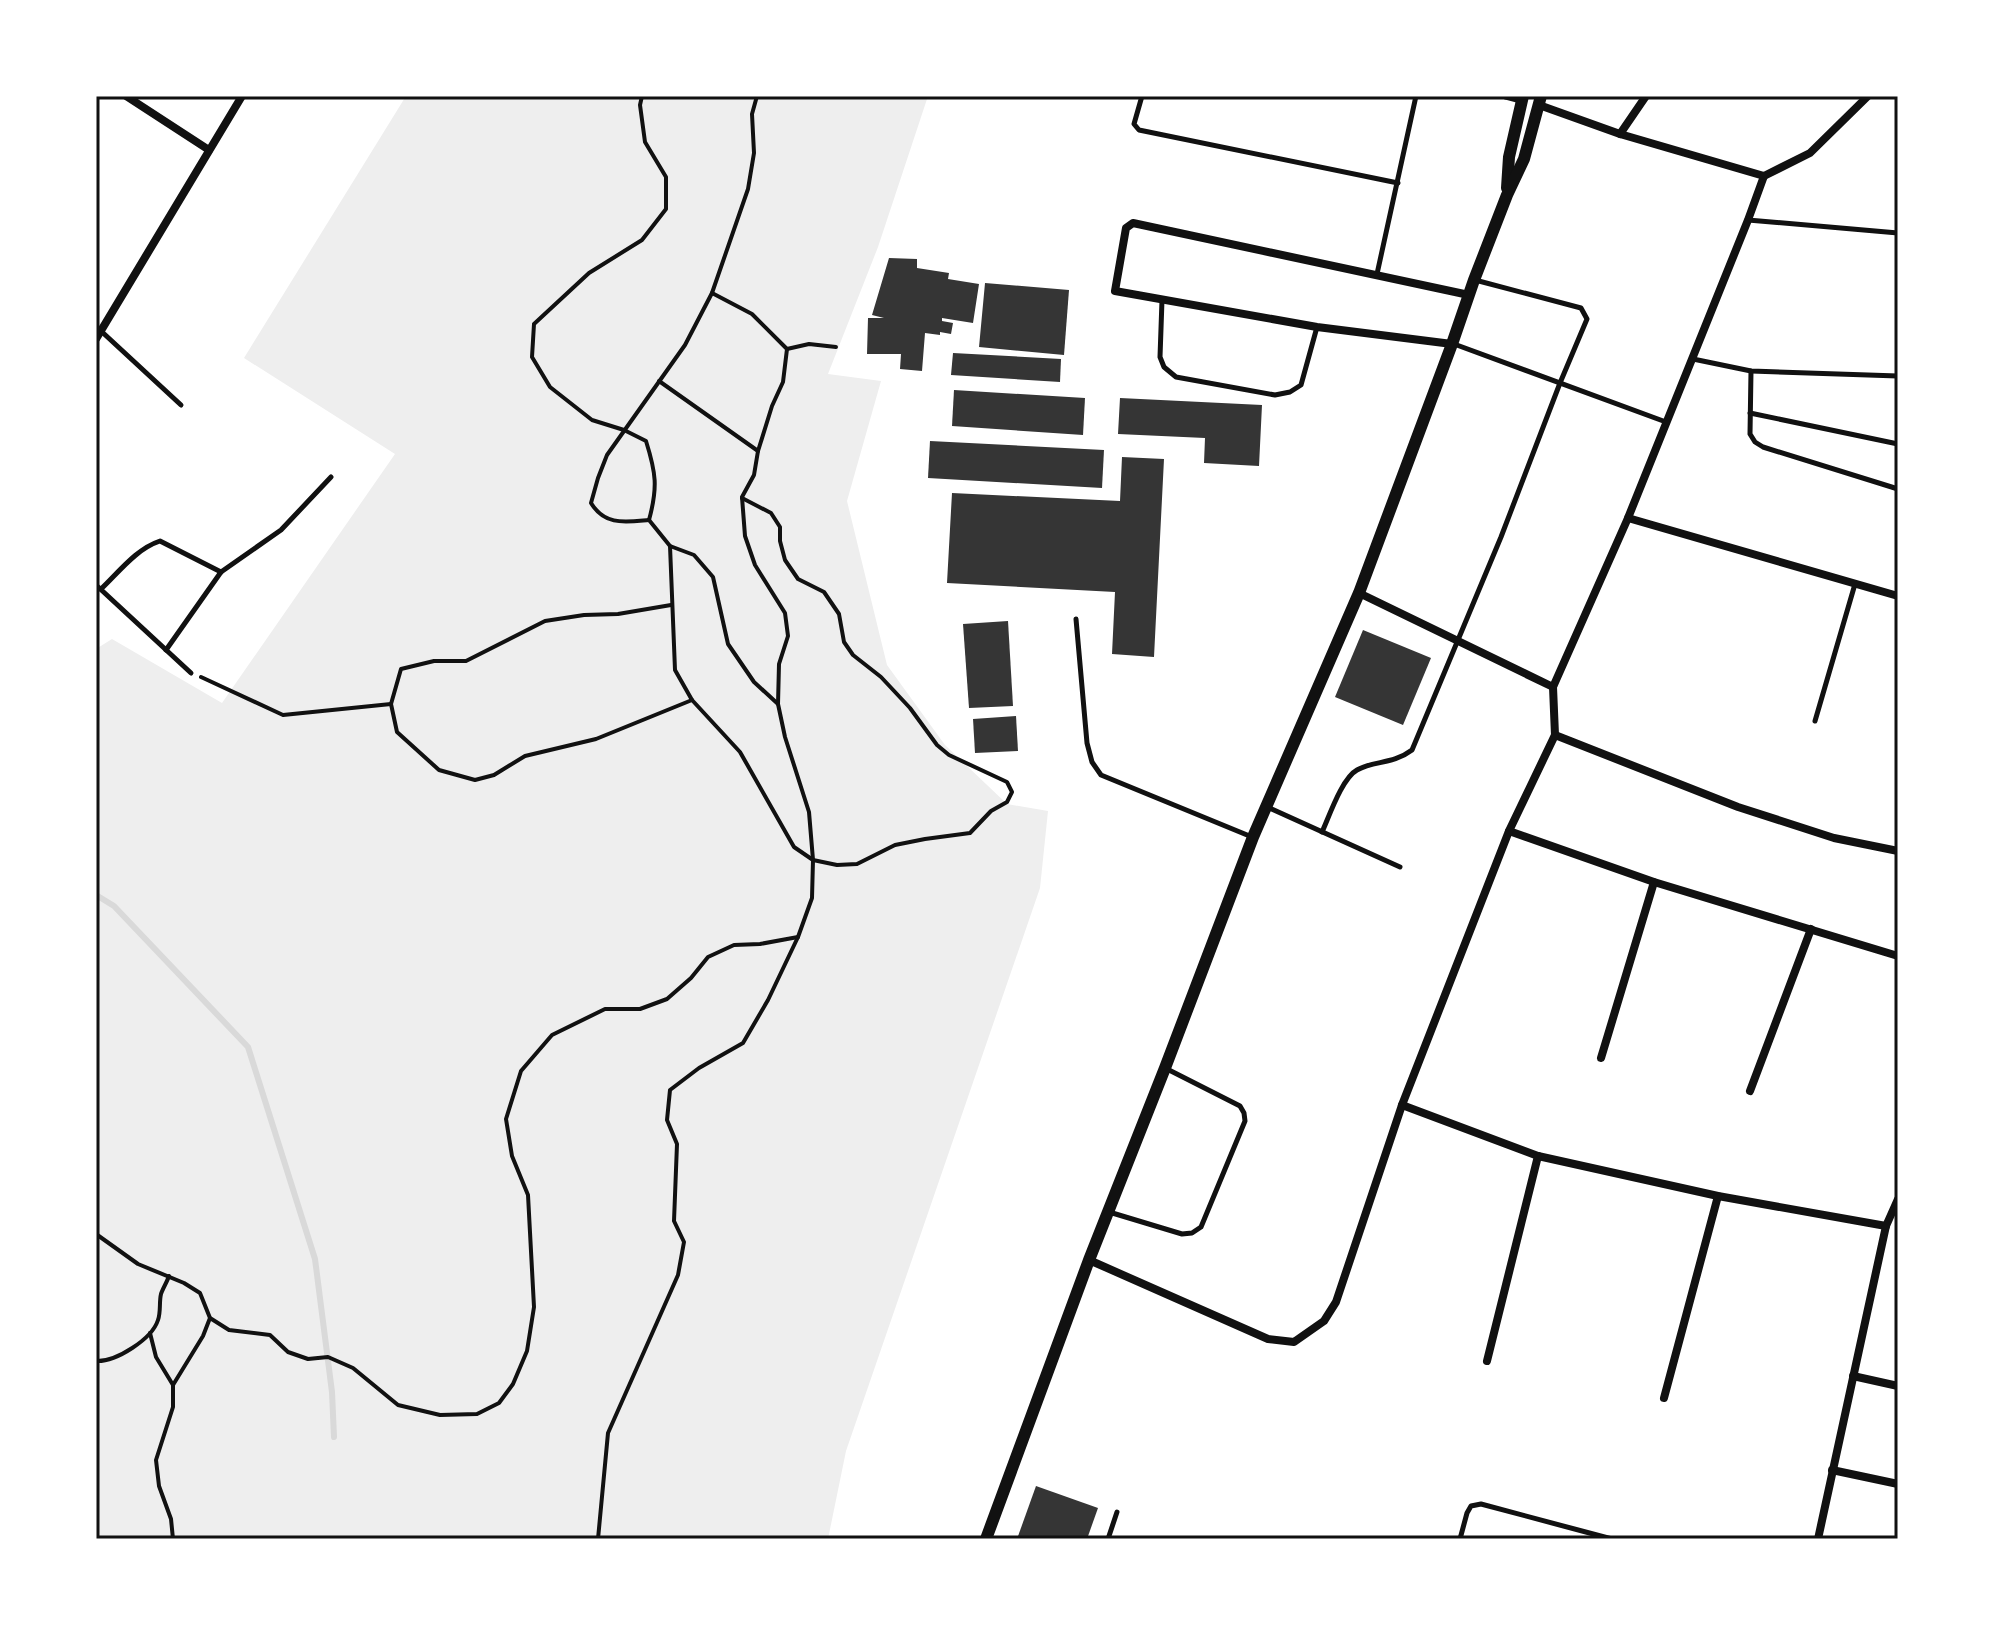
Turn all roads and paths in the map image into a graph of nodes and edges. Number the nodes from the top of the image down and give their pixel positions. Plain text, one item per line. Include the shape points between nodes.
1 (126, 96) edge
2 (242, 96) edge
3 (642, 96) edge
4 (757, 96) edge
5 (1142, 96) edge
6 (1416, 96) edge
7 (1507, 96) edge
8 (1646, 96) edge
9 (1868, 96) edge
10 (1523, 98) edge
11 (1540, 100) edge
12 (1620, 134) junction
13 (209, 150) junction
14 (1764, 176) junction
15 (1398, 183) junction
16 (1507, 195) junction
17 (1748, 220) junction
18 (1898, 233) edge
19 (1377, 274) junction
20 (1474, 280) junction
21 (712, 293) junction
22 (1469, 295) junction
23 (1163, 299) junction
24 (1317, 327) junction
25 (99, 335) edge
26 (1452, 344) junction
27 (836, 347) dead end
28 (787, 349) junction
29 (1693, 359) junction
30 (1751, 371) junction
31 (1898, 376) edge
32 (659, 381) junction
33 (1560, 383) junction
34 (181, 405) dead end
35 (1750, 413) junction
36 (1667, 422) junction
37 (624, 430) junction
38 (1898, 444) edge
39 (758, 451) junction
40 (331, 477) dead end
41 (1898, 489) edge
42 (742, 497) junction
43 (1628, 518) junction
44 (649, 520) junction
45 (670, 546) junction
46 (221, 572) junction
47 (1855, 583) junction
48 (99, 587) edge
49 (1359, 593) junction
50 (1898, 596) edge
51 (671, 605) junction
52 (1076, 619) dead end
53 (1458, 641) junction
54 (166, 650) junction
55 (191, 673) joint
56 (1553, 687) junction
57 (692, 700) junction
58 (391, 704) junction
59 (778, 704) junction
60 (1815, 721) dead end
61 (1555, 735) junction
62 (1266, 807) junction
63 (1509, 831) junction
64 (1322, 832) junction
65 (1253, 837) junction
66 (1898, 851) edge
67 (813, 860) junction
68 (1400, 867) dead end
69 (1654, 882) junction
70 (1811, 929) junction
71 (798, 937) junction
72 (1898, 956) edge
73 (1601, 1058) dead end
74 (1165, 1068) junction
75 (1750, 1091) dead end
76 (1402, 1105) junction
77 (1538, 1156) junction
78 (1718, 1196) junction
79 (1898, 1199) edge
80 (1108, 1212) junction
81 (1886, 1226) junction
82 (96, 1234) edge
83 (1089, 1260) junction
84 (169, 1276) junction
85 (210, 1318) junction
86 (150, 1333) junction
87 (96, 1361) edge
88 (1487, 1361) dead end
89 (1853, 1376) junction
90 (173, 1385) junction
91 (1898, 1386) edge
92 (1664, 1398) dead end
93 (1832, 1470) junction
94 (1898, 1484) edge
95 (1117, 1512) dead end
96 (1601, 1538) edge
97 (173, 1539) edge
98 (598, 1539) edge
99 (986, 1539) edge
100 (1108, 1539) edge
101 (1460, 1539) edge
102 (1612, 1539) edge
103 (1818, 1539) edge

1 - 13 street
2 - 13 street
3 - 37 path via 645,142 666,177 666,209 642,240 589,273 534,324 532,357 550,387 592,420
4 - 21 path via 748,189
5 - 15 lane via 1134,124 1139,130
6 - 15 lane
7 - 10 street
8 - 12 street
9 - 14 street via 1810,153
10 - 16 main road via 1509,157
11 - 12 street
11 - 16 main road via 1524,159
12 - 14 street
13 - 25 street
14 - 17 street
15 - 19 lane
16 - 20 main road
17 - 18 lane
17 - 29 street
19 - 22 street
19 - 23 street via 1133,223 1126,228 1115,291
20 - 22 main road
20 - 33 lane via 1581,308 1587,319
21 - 28 path via 752,314
21 - 32 path
22 - 26 main road
23 - 24 street
23 - 24 lane via 1160,357 1176,377 1275,395 1290,392 1301,385
24 - 26 street
25 - 34 lane
26 - 33 lane
26 - 49 main road
27 - 28 path via 809,344
28 - 39 path via 783,382
29 - 30 lane
29 - 36 street
30 - 31 lane
30 - 35 lane
32 - 37 path
32 - 39 path
33 - 36 lane
33 - 53 lane
35 - 38 lane
35 - 41 lane via 1750,434 1763,447
36 - 43 street
37 - 44 path via 646,441 655,469
37 - 44 path via 607,455 591,503 598,515 622,523
39 - 42 path via 754,475
40 - 46 lane via 281,530
42 - 59 path via 745,536 755,565 785,613 788,636 779,664
42 - 67 path via 771,513 780,527 785,560 798,579 824,592 832,603 853,655 910,708 937,745 1007,782 1012,792 970,833 895,845 857,864
43 - 47 street
43 - 56 street
44 - 45 path
45 - 51 path
45 - 59 path via 694,555 713,577 728,644 754,682
46 - 48 lane via 160,541
46 - 54 lane
47 - 50 street
47 - 60 lane
48 - 54 lane
49 - 53 street
49 - 62 main road
51 - 57 path via 675,670
51 - 58 path via 545,621 466,661 401,669
52 - 65 lane via 1087,743 1101,775
53 - 56 street
53 - 64 lane via 1412,750 1402,758 1356,770
54 - 55 lane
55 - 58 path via 283,715
56 - 61 street
57 - 58 path via 596,739 525,756 475,780 439,770 397,732
57 - 67 path via 740,752 794,847
59 - 67 path via 809,812
61 - 63 street
61 - 66 street via 1738,807 1834,838
62 - 64 lane
62 - 65 main road
63 - 69 street
63 - 76 street
64 - 68 lane
65 - 74 main road
67 - 71 path via 812,898
69 - 70 street
69 - 73 street
70 - 72 street
70 - 75 street
71 - 85 path via 734,945 708,957 667,999 640,1009 605,1009 552,1035 521,1071 506,1119 512,1156 528,1195 534,1307 527,1351 499,1403 477,1414 440,1415 398,1405 353,1368 328,1357 308,1359 288,1352 270,1335 229,1330
71 - 98 path via 743,1043 670,1090 667,1120 677,1144 674,1221 684,1242 678,1275 608,1433
74 - 80 main road
74 - 80 lane via 1240,1106 1245,1121 1201,1227 1192,1233
76 - 77 street
76 - 83 street via 1336,1302 1324,1321 1294,1342 1268,1339
77 - 78 street
77 - 88 street
78 - 81 street
78 - 92 street
79 - 81 street
80 - 83 main road
81 - 89 street
82 - 84 path via 138,1264
83 - 99 main road
84 - 85 path via 200,1293
84 - 86 path
85 - 90 path
86 - 87 path via 124,1354
86 - 90 path via 156,1357
89 - 91 street
89 - 93 street
90 - 97 path via 173,1407 156,1460
93 - 94 street
93 - 103 street
95 - 100 lane
96 - 101 lane via 1481,1504 1471,1506
96 - 102 lane

